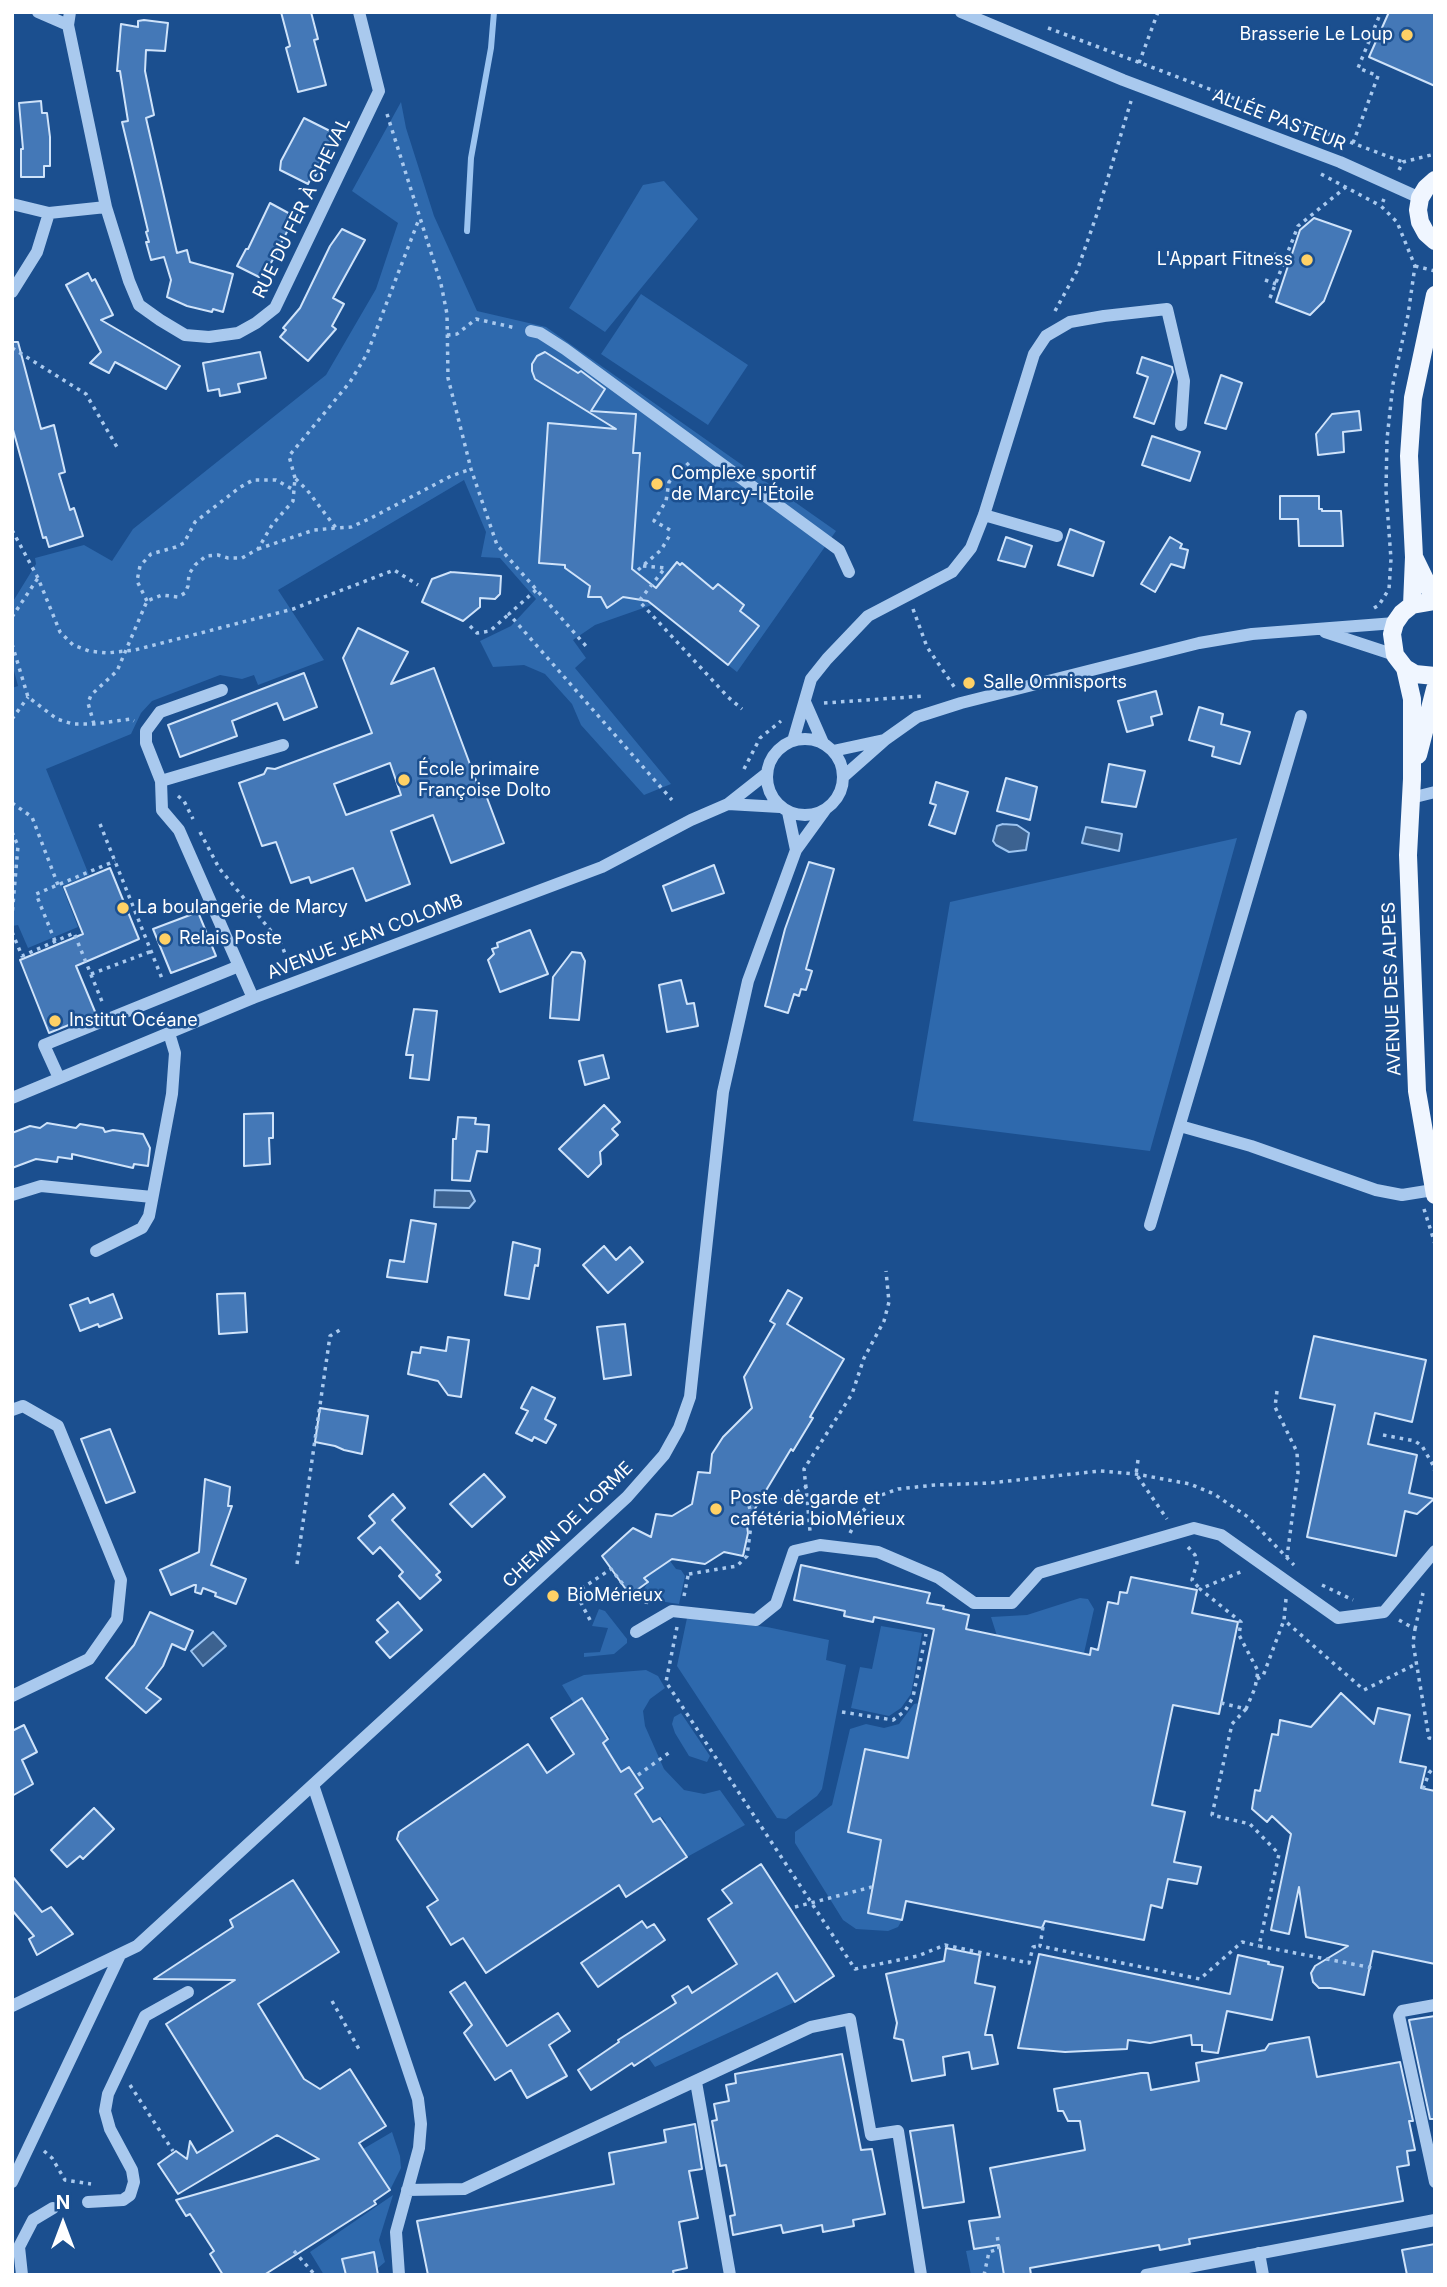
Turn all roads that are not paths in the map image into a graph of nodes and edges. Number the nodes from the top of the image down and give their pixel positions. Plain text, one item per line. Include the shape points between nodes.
1 (38, 12) edge
2 (359, 12) edge
3 (961, 12) edge
4 (69, 19) edge
5 (1435, 180) edge
6 (1420, 198) junction
7 (12, 204) edge
8 (106, 207) junction
9 (49, 213) junction
10 (1435, 241) edge
11 (12, 292) edge
12 (1435, 295) edge
13 (531, 331) road end
14 (1181, 425) dead end
15 (984, 515) junction
16 (1057, 536) dead end
17 (1414, 557) junction
18 (849, 572) dead end
19 (1435, 601) edge
20 (1412, 605) junction
21 (1395, 623) junction
22 (1315, 629) junction
23 (1400, 661) junction
24 (1435, 676) edge
25 (1435, 689) edge
26 (222, 690) dead end
27 (805, 702) junction
28 (1301, 716) dead end
29 (1430, 726) edge
30 (886, 739) junction
31 (793, 741) junction
32 (283, 745) dead end
33 (828, 747) junction
34 (766, 774) junction
35 (843, 777) junction
36 (1412, 779) junction
37 (161, 781) junction
38 (1435, 792) edge
39 (1411, 798) junction
40 (728, 804) junction
41 (784, 809) junction
42 (825, 810) junction
43 (796, 850) junction
44 (239, 965) junction
45 (253, 998) junction
46 (169, 1033) junction
47 (59, 1079) junction
48 (12, 1098) edge
49 (1180, 1126) junction
50 (1434, 1193) edge
51 (12, 1195) edge
52 (152, 1197) junction
53 (1150, 1225) dead end
54 (96, 1251) dead end
55 (12, 1410) edge
56 (1435, 1550) edge
57 (636, 1632) dead end
58 (12, 1696) edge
59 (313, 1785) junction
60 (120, 1955) junction
61 (188, 1992) dead end
62 (1435, 2005) edge
63 (12, 2006) edge
64 (696, 2082) junction
65 (12, 2182) edge
66 (1435, 2182) edge
67 (407, 2190) junction
68 (89, 2202) dead end
69 (53, 2208) dead end
70 (1435, 2220) edge
71 (1259, 2253) junction
72 (22, 2275) edge
73 (399, 2275) edge
74 (730, 2275) edge
75 (920, 2275) edge
76 (1146, 2275) edge
77 (1263, 2275) edge

1 - 4 street
2 - 8 street, RUE DU FER À CHEVAL via 379,91 275,308 256,323 209,337 185,335 139,305
3 - 6 street, ALLÉE PASTEUR
4 - 8 street, RUE DU FER À CHEVAL
5 - 6 main road
6 - 10 main road via 1420,222
7 - 9 street
8 - 9 street
9 - 11 street via 37,252
12 - 17 main road via 1413,398 1409,456
13 - 18 street via 565,349 839,550
14 - 15 street via 1184,381 1167,309 1070,323 1046,336 1034,354
15 - 16 street
15 - 27 street via 971,548 952,572 868,616 811,679
17 - 19 main road
17 - 20 main road
19 - 20 main road
20 - 21 main road
21 - 22 street
21 - 23 main road, AVENUE DES ALPES via 1392,645
22 - 23 street
22 - 30 street via 1199,643 961,703 917,717
23 - 24 main road via 1415,674
23 - 36 main road, AVENUE DES ALPES via 1412,699
25 - 29 main road, AVENUE DES ALPES
26 - 37 street via 160,712 146,731
27 - 31 street
27 - 33 street
28 - 49 street
29 - 36 main road, AVENUE DES ALPES
30 - 33 street
30 - 35 street
31 - 33 street via 803,739
31 - 34 street via 775,754
32 - 37 street
33 - 35 street
34 - 40 street, AVENUE JEAN COLOMB
34 - 41 street via 772,798
35 - 42 street via 835,802
36 - 39 main road, AVENUE DES ALPES
37 - 44 street via 162,810 179,830
38 - 39 street
39 - 50 main road, AVENUE DES ALPES via 1408,855 1417,1091
40 - 41 street, AVENUE JEAN COLOMB
40 - 45 street, AVENUE JEAN COLOMB via 602,867
41 - 42 street via 800,816
41 - 43 street
42 - 43 street, CHEMIN DE L'ORME
43 - 59 street, CHEMIN DE L'ORME via 748,981 723,1092 690,1397 679,1428 664,1455 626,1497
44 - 45 street
44 - 47 street via 44,1045
45 - 46 street, AVENUE JEAN COLOMB
46 - 47 street, AVENUE JEAN COLOMB
46 - 52 street via 175,1053 172,1094
47 - 48 street, AVENUE JEAN COLOMB
49 - 50 street via 1376,1190 1402,1195
49 - 53 street
51 - 52 street via 41,1185
52 - 54 street via 142,1228
55 - 58 street via 23,1406 58,1426 121,1580 117,1619 89,1659
56 - 57 street via 1384,1612 1338,1618 1221,1535 1194,1528 1039,1573 1013,1603 974,1603 940,1578 878,1552 820,1545 794,1551 776,1604 756,1620 671,1611
59 - 60 street, CHEMIN DE L'ORME via 164,1923
59 - 67 street via 418,2099 419,2148
60 - 63 street, CHEMIN DE L'ORME
60 - 65 street
61 - 68 street via 145,2017 108,2094 105,2111 110,2129 132,2171 130,2195 123,2200
62 - 66 street via 1402,2011 1399,2016
64 - 67 street via 464,2189
64 - 74 street
64 - 75 street via 811,2027 850,2018 871,2135 898,2132
67 - 73 street via 396,2232
69 - 72 street via 33,2220 19,2247
70 - 71 street
71 - 76 street
71 - 77 street

